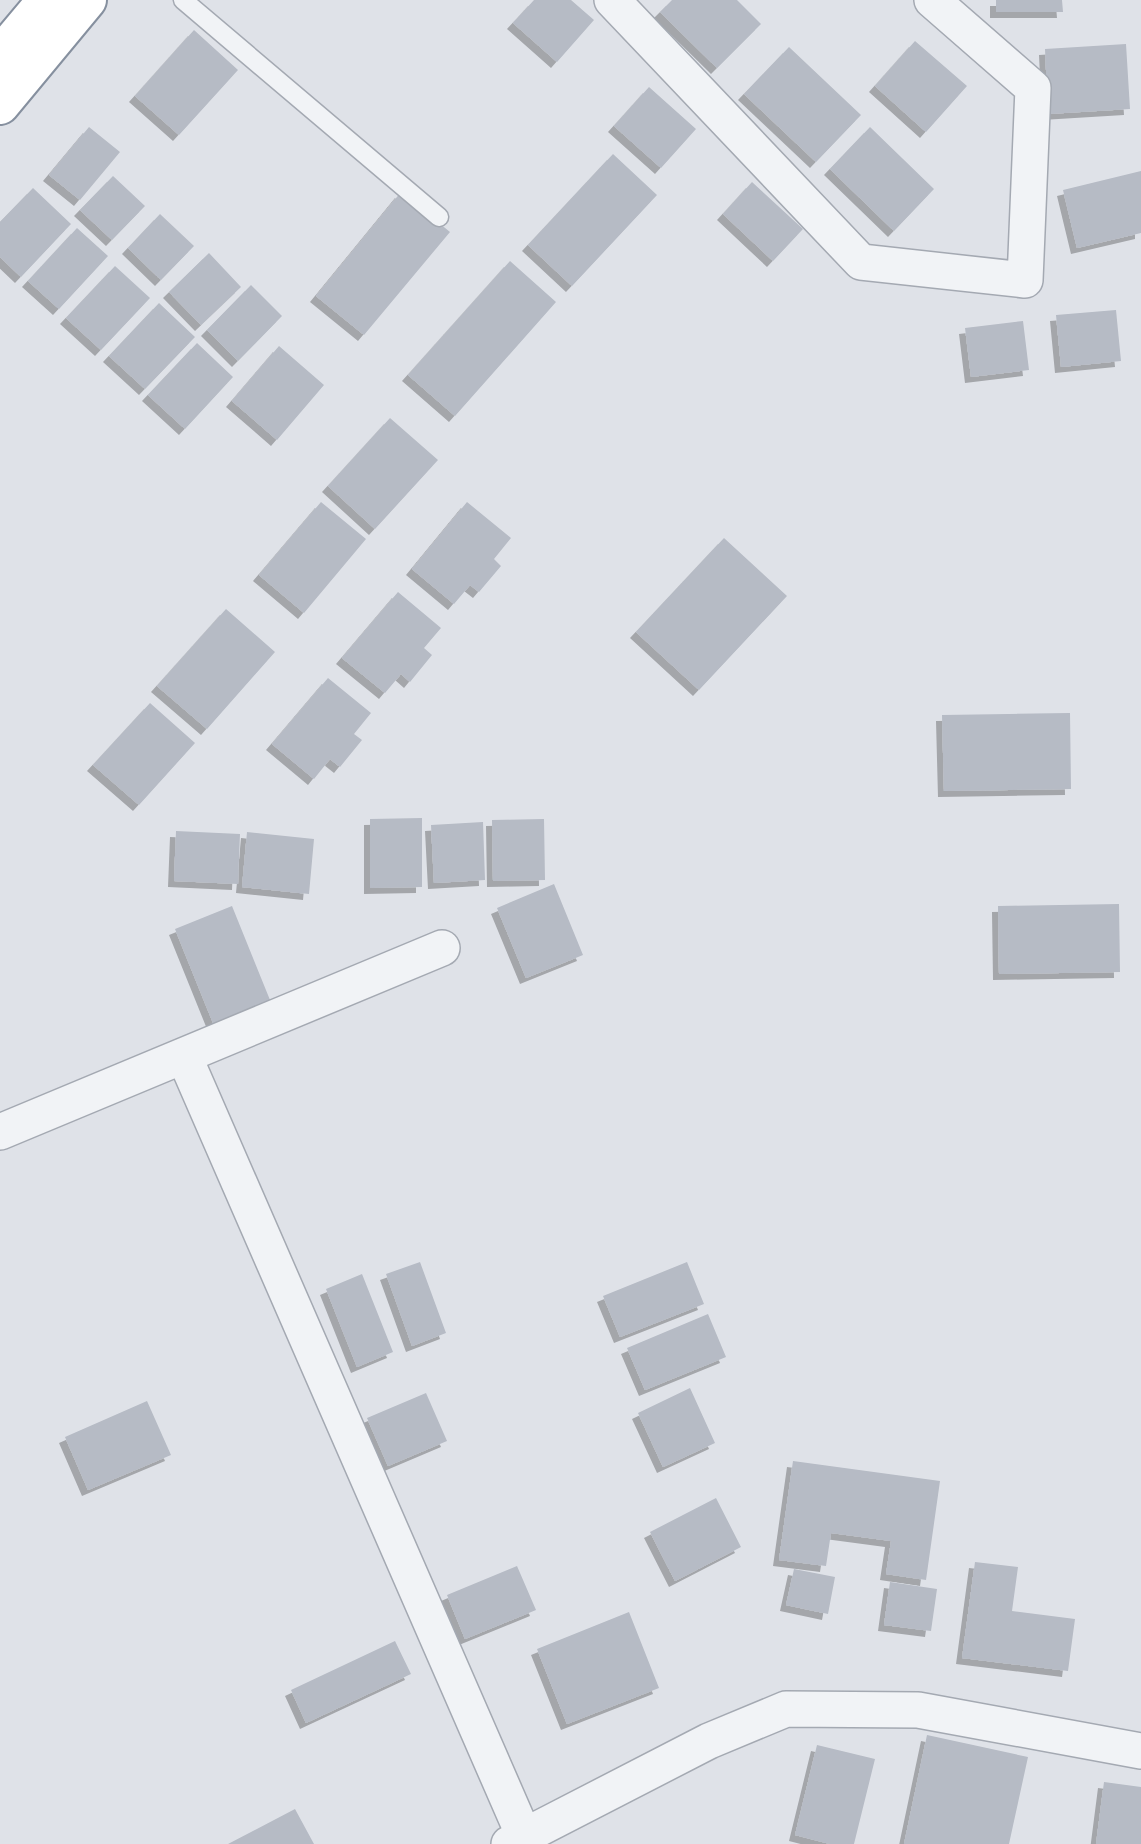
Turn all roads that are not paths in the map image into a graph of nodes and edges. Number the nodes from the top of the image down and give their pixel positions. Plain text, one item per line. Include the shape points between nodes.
1 (47, 0) edge
2 (87, 0) edge
3 (183, 0) edge
4 (612, 0) edge
5 (932, 0) edge
6 (0, 56) edge
7 (0, 104) edge
8 (439, 217) dead end
9 (442, 948) dead end
10 (184, 1056) junction
11 (0, 1132) edge
12 (1141, 1751) edge
13 (517, 1840) edge

1 - 6 highway
2 - 7 highway
3 - 8 lane
4 - 5 street via 861,262 1026,280 1033,88
9 - 10 street
10 - 11 street
10 - 13 street
12 - 13 street via 918,1710 786,1709 709,1741

